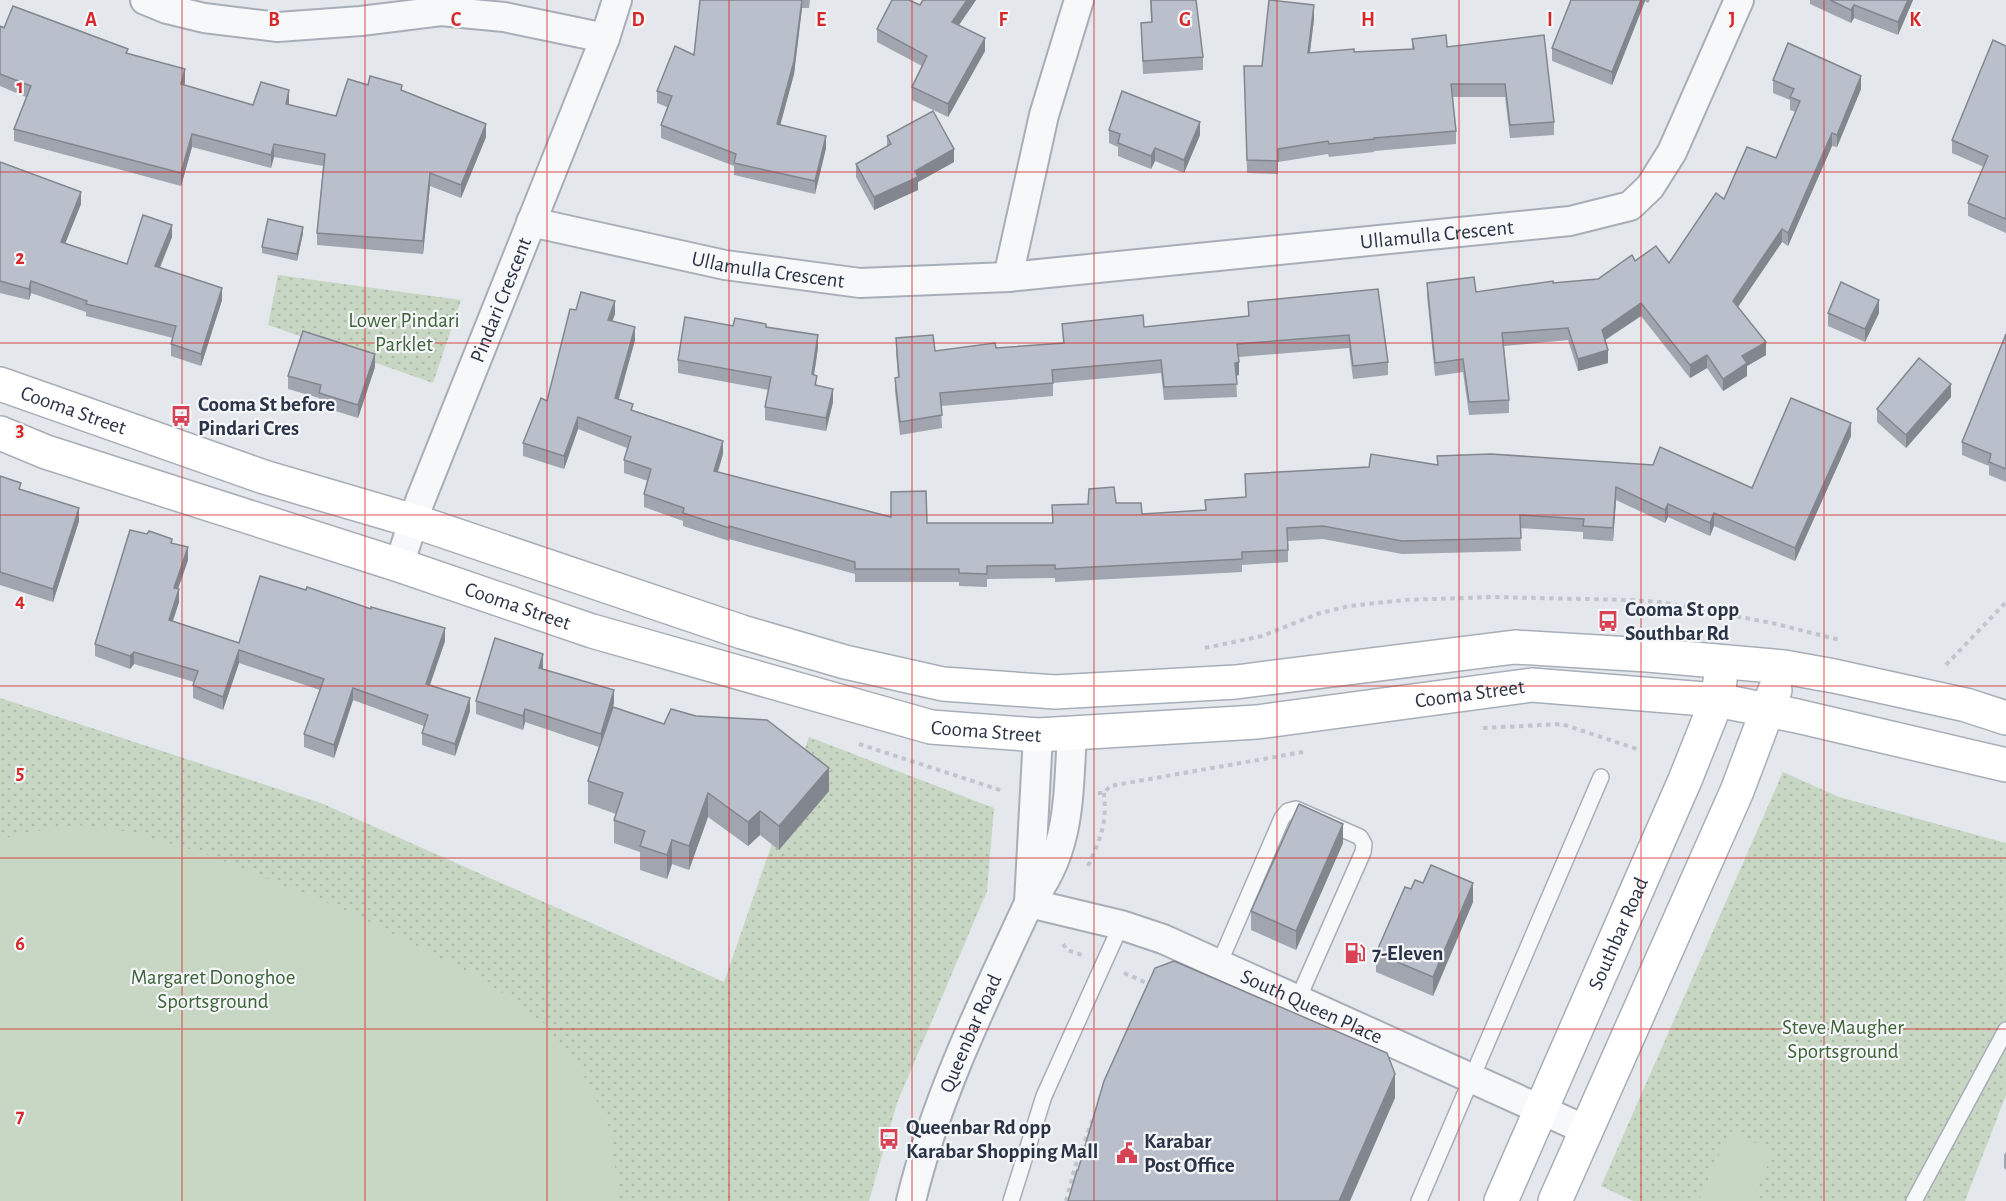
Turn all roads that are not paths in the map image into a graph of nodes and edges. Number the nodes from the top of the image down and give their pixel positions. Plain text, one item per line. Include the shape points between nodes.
1 (617, 0) edge
2 (1079, 0) edge
3 (1739, 0) edge
4 (161, 3) edge
5 (605, 38) junction
6 (531, 222) junction
7 (1008, 277) junction
8 (0, 384) edge
9 (0, 434) edge
10 (414, 521) junction
11 (399, 565) junction
12 (1724, 662) junction
13 (1784, 667) junction
14 (1055, 692) junction
15 (1717, 700) junction
16 (1767, 711) junction
17 (2006, 718) edge
18 (1071, 733) junction
19 (1038, 735) junction
20 (2006, 765) edge
21 (1601, 777) dead end
22 (1029, 903) junction
23 (1121, 925) junction
24 (1219, 964) junction
25 (1298, 999) junction
26 (2006, 1030) edge
27 (1473, 1078) junction
28 (1541, 1110) junction
29 (1586, 1130) junction
30 (911, 1201) edge
31 (1011, 1201) edge
32 (1419, 1201) edge
33 (1501, 1201) edge
34 (1555, 1201) edge
35 (1914, 1201) edge

1 - 5 street, Pindari Crescent
2 - 7 street via 1044,115
3 - 7 street, Ullamulla Crescent via 1672,152 1650,187 1630,206 1570,221
4 - 5 street via 204,18 278,27 441,11 504,17
5 - 6 street, Pindari Crescent
6 - 7 street, Ullamulla Crescent via 725,265 860,283
6 - 10 street, Pindari Crescent
8 - 10 main road, Cooma Street via 264,477
9 - 11 main road, Cooma Street
10 - 11 street, Pindari Crescent
10 - 14 main road, Cooma Street via 742,632 845,662 943,684
11 - 19 main road, Cooma Street via 592,631 931,727
12 - 13 main road, Cooma Street
12 - 14 main road, Cooma Street via 1515,647 1236,682
12 - 15 main road, Southbar Road
13 - 16 main road
13 - 17 main road, Cooma Street via 1966,705
14 - 18 main road
14 - 19 main road
15 - 16 main road, Cooma Street
15 - 18 main road, Cooma Street via 1532,684 1257,722
15 - 28 main road, Southbar Road
16 - 20 main road, Cooma Street
16 - 29 main road via 1737,791
18 - 19 main road, Cooma Street
18 - 22 street, Queenbar Road via 1063,835 1051,870
19 - 22 street, Queenbar Road
21 - 27 lane
22 - 23 street, South Queen Place
22 - 30 street, Queenbar Road via 949,1082
23 - 24 street, South Queen Place
23 - 31 lane via 1044,1096
24 - 25 street, South Queen Place
24 - 25 lane via 1288,811 1296,809 1360,837 1363,852
25 - 27 street, South Queen Place
26 - 35 lane
27 - 28 street, South Queen Place
27 - 32 lane
28 - 29 street, South Queen Place
28 - 33 main road, Southbar Road
29 - 34 main road

